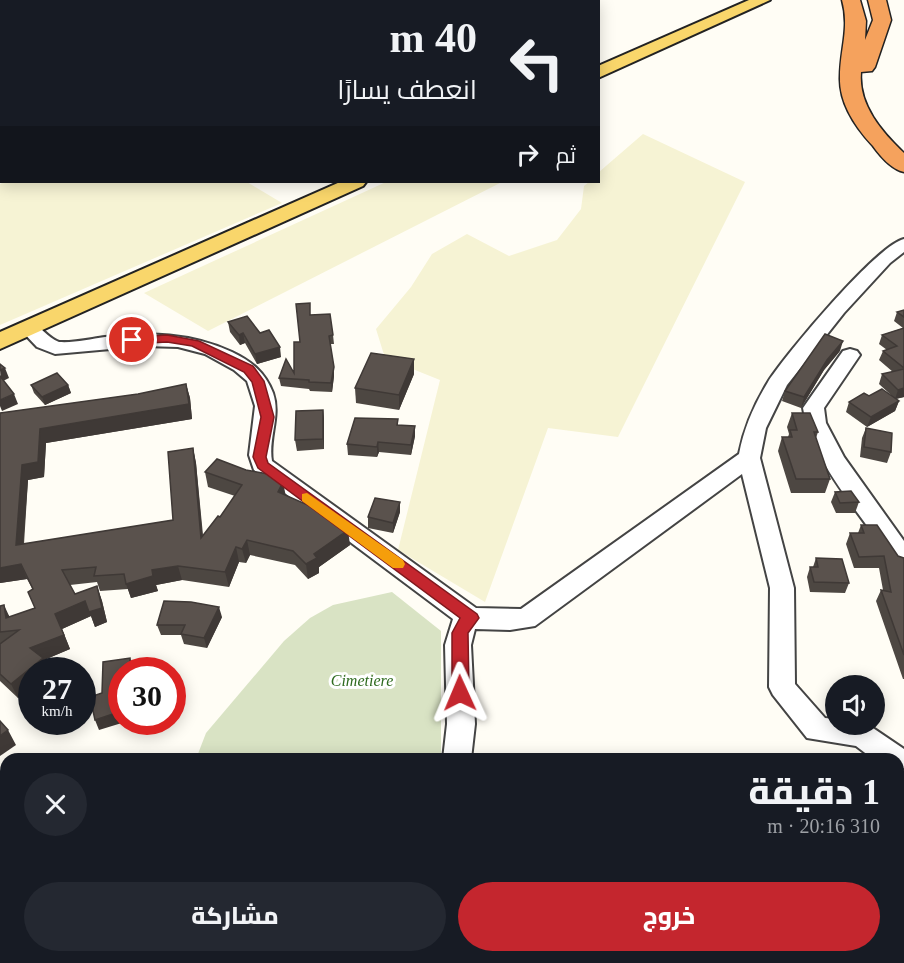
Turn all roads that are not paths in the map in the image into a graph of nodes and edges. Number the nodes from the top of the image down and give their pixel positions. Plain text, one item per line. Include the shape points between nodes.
1 (762, 0) edge
2 (851, 0) edge
3 (868, 0) edge
4 (877, 0) edge
5 (864, 46) junction
6 (600, 72) edge
7 (904, 152) edge
8 (904, 165) edge
9 (354, 183) edge
10 (904, 244) edge
11 (894, 264) edge
12 (29, 328) junction
13 (0, 341) edge
14 (850, 355) dead end
15 (749, 458) junction
16 (904, 561) edge
17 (471, 618) junction
18 (458, 753) edge
19 (887, 753) edge

1 - 6 main road
2 - 5 highway
3 - 5 highway
4 - 5 highway via 882,20
5 - 7 highway via 868,102
5 - 8 highway via 850,76 855,101 880,142
9 - 12 main road
10 - 11 street
11 - 15 street via 837,309 778,383 755,428
12 - 13 main road
12 - 17 street via 50,346 64,349 167,338 195,343 248,369 258,381 268,417 259,457 262,465
14 - 16 street via 813,408 812,417 838,465
15 - 17 street via 526,619
15 - 19 street via 782,588 782,687 817,729 862,735
17 - 18 street via 464,624 458,645

